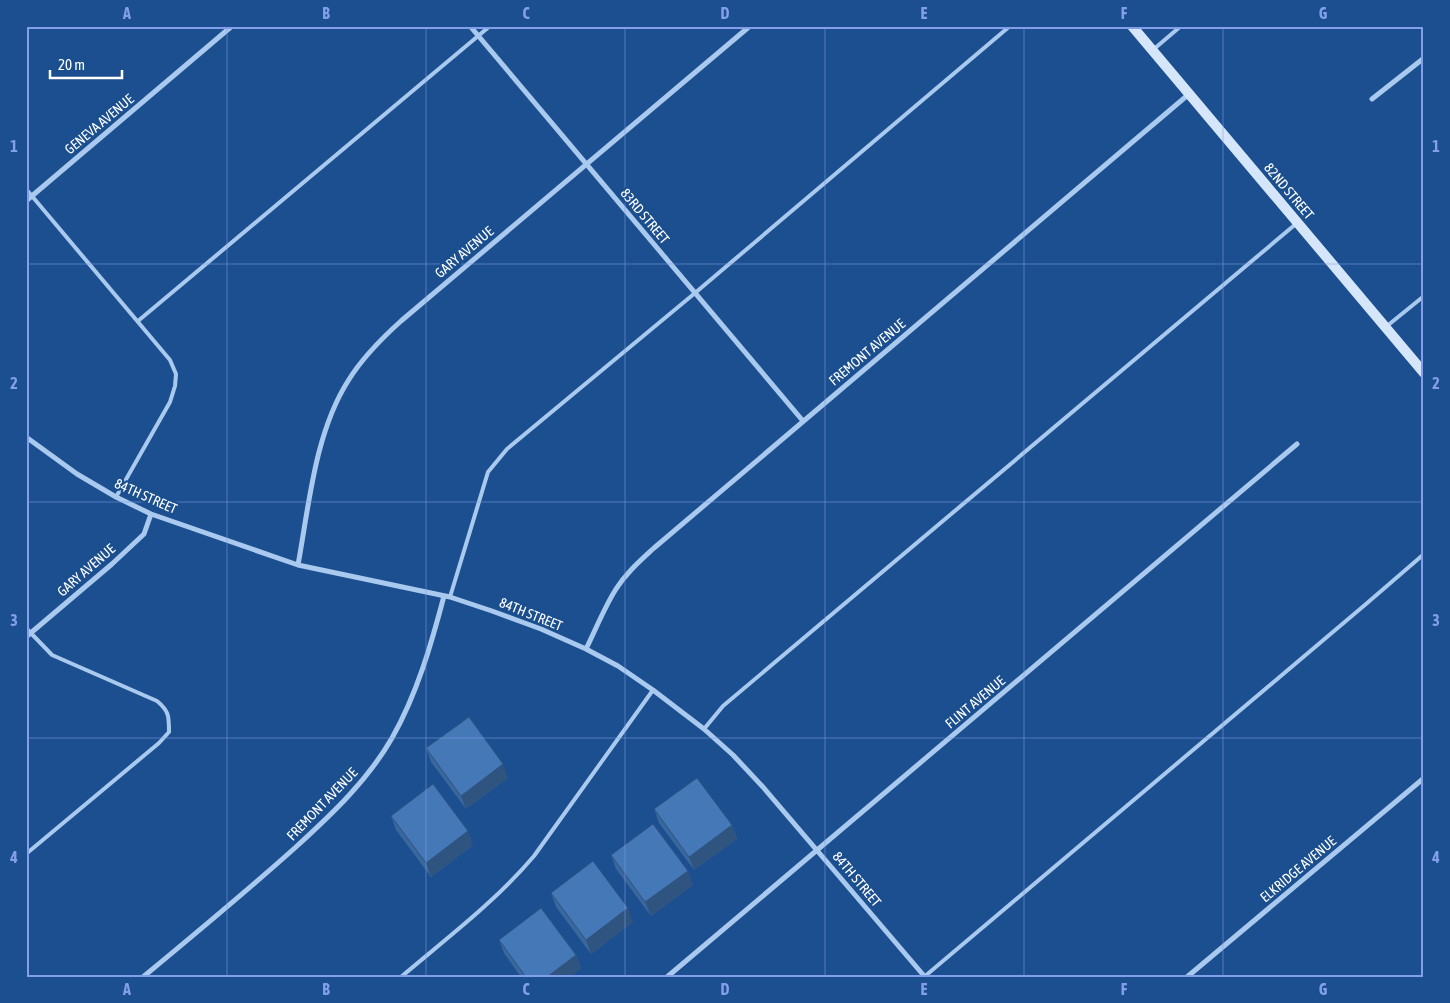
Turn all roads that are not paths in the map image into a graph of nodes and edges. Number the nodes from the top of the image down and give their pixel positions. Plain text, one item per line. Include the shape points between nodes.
1 (232, 26) edge
2 (470, 26) edge
3 (490, 26) edge
4 (750, 26) edge
5 (1010, 26) edge
6 (1132, 26) edge
7 (1181, 26) edge
8 (478, 36) junction
9 (1152, 50) junction
10 (1424, 58) edge
11 (1190, 94) junction
12 (1372, 99) dead end
13 (586, 164) junction
14 (26, 190) edge
15 (32, 196) junction
16 (26, 201) edge
17 (1298, 223) junction
18 (695, 293) junction
19 (1424, 296) edge
20 (138, 321) junction
21 (1386, 328) junction
22 (1424, 373) edge
23 (803, 421) junction
24 (26, 437) edge
25 (1297, 444) dead end
26 (116, 496) junction
27 (151, 514) junction
28 (1424, 554) edge
29 (298, 565) junction
30 (447, 596) junction
31 (26, 628) edge
32 (31, 632) junction
33 (26, 637) edge
34 (586, 649) junction
35 (653, 690) junction
36 (704, 729) junction
37 (1424, 778) edge
38 (817, 850) junction
39 (26, 854) edge
40 (925, 976) edge
41 (143, 977) edge
42 (401, 977) edge
43 (667, 977) edge
44 (1187, 977) edge

1 - 15 street, GENEVA AVENUE
2 - 8 street, 83RD STREET
3 - 8 lane
4 - 13 street, GARY AVENUE
5 - 18 lane
6 - 9 main road, 82ND STREET
7 - 9 lane
8 - 13 street, 83RD STREET
8 - 20 lane
9 - 11 main road, 82ND STREET
10 - 12 street
11 - 17 main road, 82ND STREET
11 - 23 street, FREMONT AVENUE
13 - 18 street, 83RD STREET
13 - 29 street, GARY AVENUE via 401,320 371,349 347,382 318,457
14 - 15 lane
15 - 16 street, GENEVA AVENUE
15 - 20 lane
17 - 21 main road, 82ND STREET
17 - 36 lane via 723,706
18 - 23 street, 83RD STREET
18 - 30 lane via 495,462 488,472
19 - 21 lane
20 - 26 lane via 170,360 176,374 175,386 170,402
21 - 22 main road, 82ND STREET
23 - 34 street, FREMONT AVENUE via 633,568 617,588
24 - 26 street, 84TH STREET via 77,474
25 - 38 street, FLINT AVENUE
26 - 27 street, 84TH STREET
27 - 29 street, 84TH STREET
27 - 32 street, GARY AVENUE via 144,534
28 - 40 lane
29 - 30 street, 84TH STREET
30 - 34 street, 84TH STREET
30 - 41 street, FREMONT AVENUE via 410,701 375,765 332,814
31 - 32 lane
32 - 33 street, GARY AVENUE
32 - 39 lane via 52,655 156,700 166,708 169,732
34 - 35 street, 84TH STREET
35 - 36 street, 84TH STREET
35 - 42 lane via 514,879
36 - 38 street, 84TH STREET via 751,774
37 - 44 street, ELKRIDGE AVENUE
38 - 40 street, 84TH STREET
38 - 43 street, FLINT AVENUE

